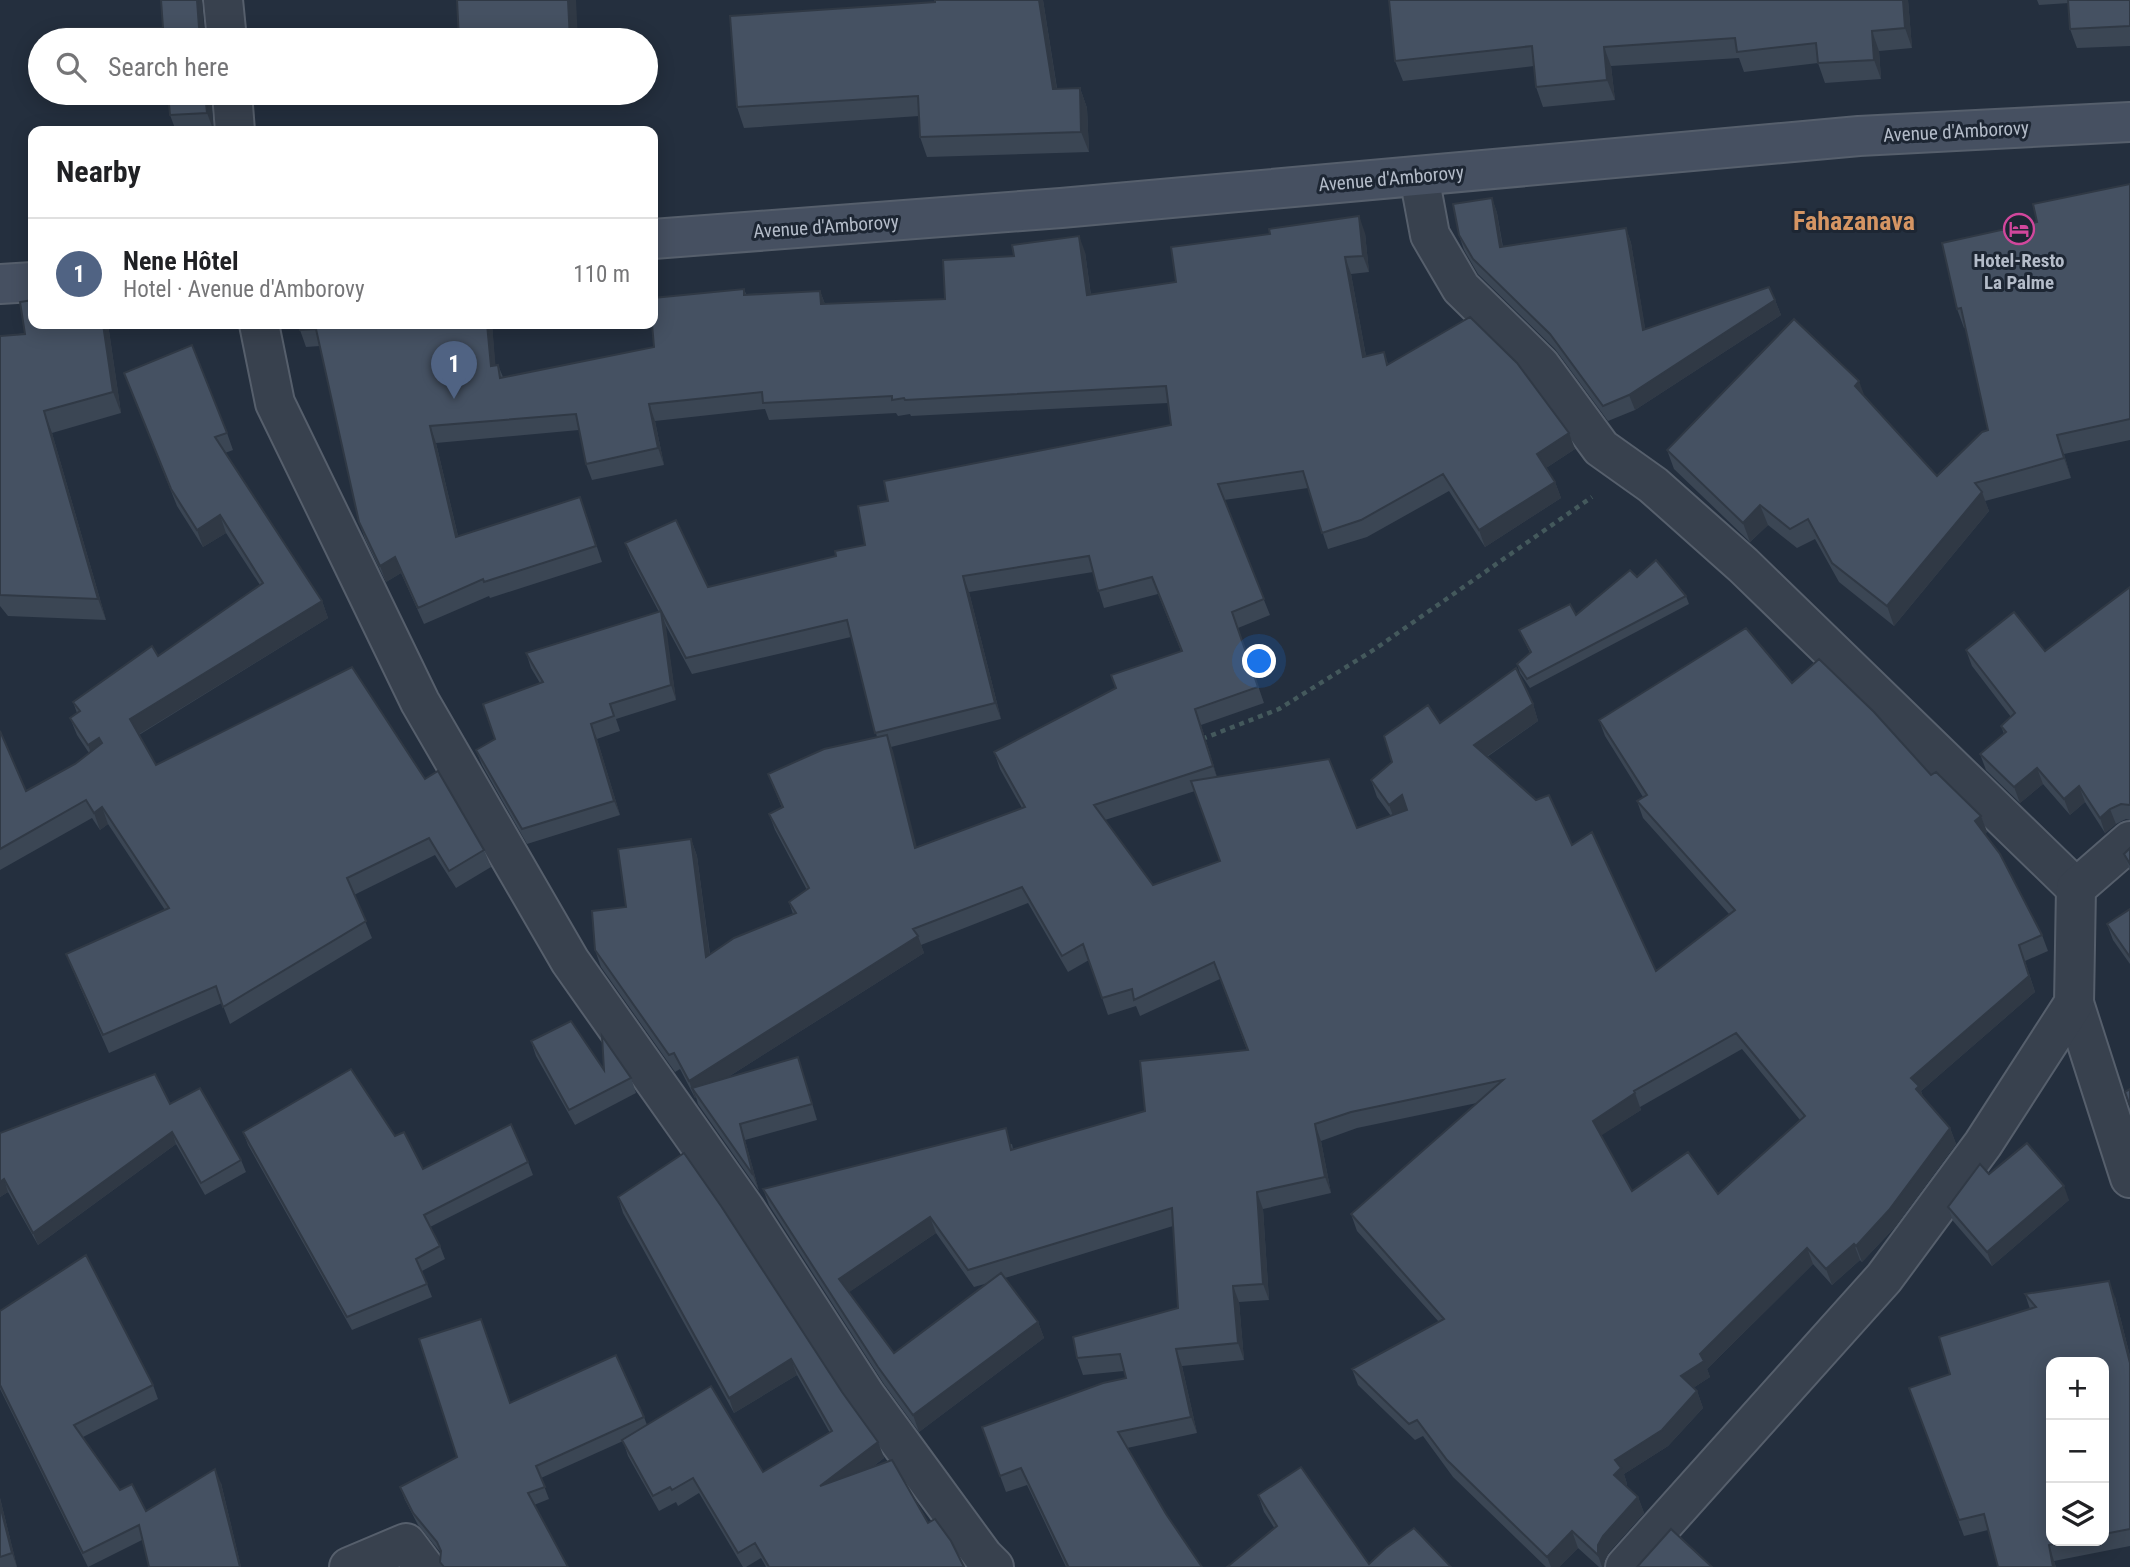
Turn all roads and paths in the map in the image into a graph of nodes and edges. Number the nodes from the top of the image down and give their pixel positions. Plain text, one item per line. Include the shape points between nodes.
1 (223, 0) edge
2 (226, 28) edge
3 (233, 105) edge
4 (2130, 122) edge
5 (235, 126) edge
6 (1419, 176) junction
7 (658, 239) edge
8 (28, 282) edge
9 (0, 284) edge
10 (260, 329) edge
11 (1635, 471) junction
12 (1197, 741) edge
13 (2130, 841) edge
14 (2076, 888) junction
15 (2074, 1003) junction
16 (2130, 1178) edge
17 (349, 1567) edge
18 (424, 1567) edge
19 (994, 1567) edge
20 (1625, 1567) edge

1 - 2 street
3 - 5 street
4 - 6 main road, Avenue d'Amborovy via 1858,136
6 - 7 main road, Avenue d'Amborovy
6 - 11 street via 1430,235 1461,288 1540,365 1601,448
8 - 9 main road
10 - 19 street via 275,403 420,702 570,961 745,1209 866,1396
11 - 12 path via 1279,709
11 - 14 street via 1743,565
13 - 14 street
14 - 15 street
15 - 16 street
15 - 20 street via 1983,1144 1884,1278
17 - 18 street via 406,1543

